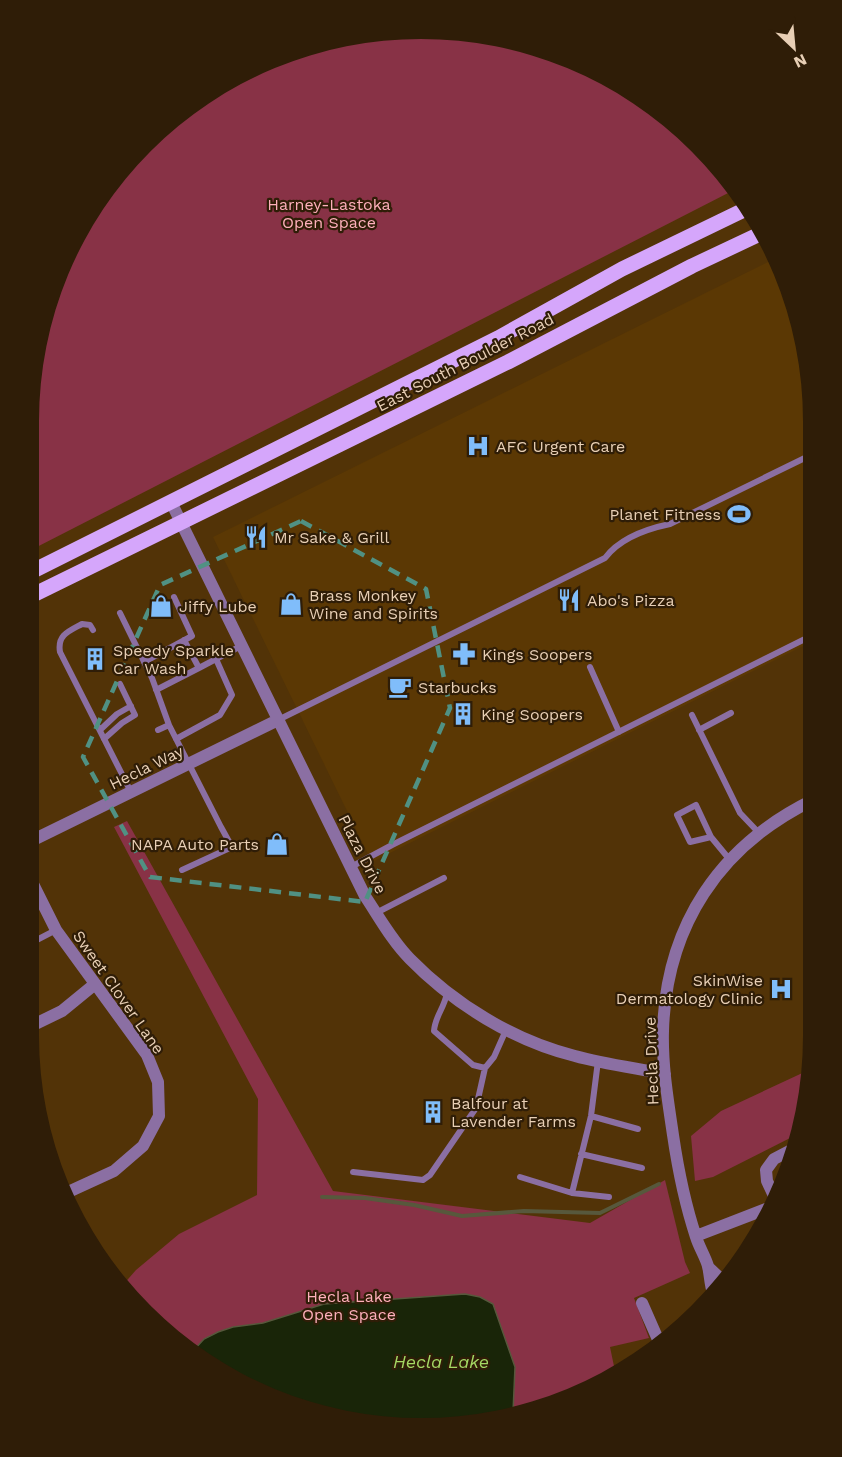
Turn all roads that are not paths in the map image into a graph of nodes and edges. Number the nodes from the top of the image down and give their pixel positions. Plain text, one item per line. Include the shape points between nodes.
1 (741, 212) edge
2 (755, 236) edge
3 (803, 459) edge
4 (171, 502) junction
5 (181, 522) junction
6 (39, 568) edge
7 (39, 592) edge
8 (174, 597) dead end
9 (120, 613) dead end
10 (93, 630) dead end
11 (184, 640) junction
12 (803, 640) edge
13 (241, 646) junction
14 (216, 659) junction
15 (144, 662) junction
16 (198, 668) junction
17 (590, 668) dead end
18 (120, 684) dead end
19 (156, 690) junction
20 (130, 706) junction
21 (731, 713) dead end
22 (692, 715) dead end
23 (278, 720) junction
24 (169, 725) junction
25 (100, 730) junction
26 (158, 730) dead end
27 (699, 730) junction
28 (619, 732) junction
29 (105, 739) junction
30 (176, 739) junction
31 (189, 764) junction
32 (132, 792) junction
33 (803, 805) edge
34 (759, 833) junction
35 (39, 837) edge
36 (711, 837) junction
37 (730, 861) junction
38 (351, 867) junction
39 (182, 870) dead end
40 (444, 878) dead end
41 (39, 896) edge
42 (376, 913) junction
43 (56, 930) junction
44 (39, 939) edge
45 (95, 984) junction
46 (447, 992) junction
47 (39, 1022) edge
48 (506, 1029) junction
49 (598, 1060) junction
50 (485, 1068) junction
51 (665, 1074) junction
52 (591, 1116) junction
53 (638, 1130) dead end
54 (785, 1153) edge
55 (581, 1154) junction
56 (642, 1168) dead end
57 (353, 1172) dead end
58 (520, 1177) dead end
59 (771, 1189) edge
60 (72, 1190) edge
61 (572, 1193) junction
62 (609, 1197) dead end
63 (761, 1211) edge
64 (696, 1236) junction
65 (708, 1268) junction
66 (718, 1276) edge
67 (711, 1284) edge
68 (642, 1303) dead end
69 (657, 1337) edge

1 - 4 main road, East South Boulder Road
2 - 5 main road, East South Boulder Road
3 - 23 lane via 670,524 636,535 614,546 606,558
4 - 5 street, Plaza Drive
4 - 6 main road, East South Boulder Road
5 - 7 main road, East South Boulder Road
5 - 13 street, Plaza Drive
8 - 11 lane via 192,636
9 - 15 lane
10 - 25 lane via 82,624 63,635 59,643
11 - 15 lane
11 - 16 lane
12 - 28 lane
13 - 14 lane
13 - 23 street, Plaza Drive
14 - 16 lane
14 - 30 lane via 232,695 228,704 220,715
15 - 19 lane
16 - 19 lane
17 - 28 lane
18 - 20 lane
19 - 24 lane
20 - 25 lane
20 - 29 lane via 135,715
21 - 27 lane
22 - 27 lane
23 - 31 street, Hecla Way
23 - 38 street, Plaza Drive
24 - 26 lane
24 - 30 lane
25 - 29 lane
27 - 34 lane via 740,813
28 - 38 lane
29 - 32 lane
30 - 31 lane
31 - 32 street, Hecla Way
31 - 39 lane via 231,847
32 - 35 street, Hecla Way
33 - 34 street, Hecla Drive
34 - 37 street, Hecla Drive
36 - 36 lane via 696,805 677,815 690,842
36 - 37 lane
37 - 51 street, Hecla Drive via 713,878 691,912 676,951 663,1030
38 - 42 street, Plaza Drive
40 - 42 lane
41 - 43 street, Sweet Clover Lane
42 - 46 street, Plaza Drive via 410,959
43 - 44 lane
43 - 45 street, Sweet Clover Lane
45 - 47 street via 62,1011
45 - 60 street, Sweet Clover Lane via 147,1054 158,1082 159,1116 143,1146 114,1171
46 - 48 street, Plaza Drive
46 - 50 lane via 434,1032 473,1065
48 - 49 street, Plaza Drive via 576,1057
48 - 50 lane
49 - 51 street, Plaza Drive
49 - 52 lane
50 - 57 lane via 476,1108 423,1180
51 - 64 street, Hecla Drive via 675,1150
52 - 53 lane
52 - 55 lane
54 - 59 street via 766,1170
55 - 56 lane
55 - 61 lane
58 - 61 lane
61 - 62 lane
63 - 64 street
64 - 65 street, Hecla Drive
65 - 66 street, Hecla Drive
65 - 67 street, Hecla Drive
68 - 69 street

